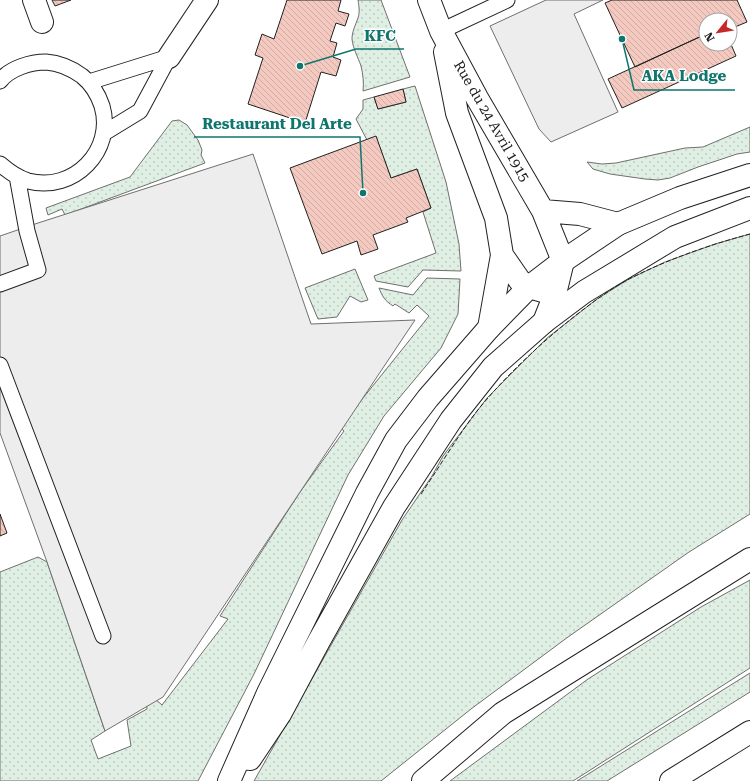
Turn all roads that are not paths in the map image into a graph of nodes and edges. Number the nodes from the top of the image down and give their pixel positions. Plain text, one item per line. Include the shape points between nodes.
1 (34, 0) edge
2 (207, 0) edge
3 (429, 0) edge
4 (507, 0) edge
5 (42, 22) dead end
6 (441, 31) junction
7 (169, 57) junction
8 (1, 77) edge
9 (89, 82) junction
10 (104, 133) junction
11 (0, 164) edge
12 (750, 175) edge
13 (17, 176) junction
14 (750, 208) edge
15 (543, 211) junction
16 (618, 224) junction
17 (502, 255) junction
18 (563, 261) junction
19 (0, 284) edge
20 (529, 287) junction
21 (584, 292) junction
22 (555, 294) junction
23 (544, 322) junction
24 (489, 328) junction
25 (0, 365) edge
26 (750, 559) edge
27 (103, 636) dead end
28 (750, 732) edge
29 (229, 781) edge
30 (234, 781) edge
31 (423, 781) edge
32 (671, 781) edge

1 - 5 main road
2 - 7 main road
3 - 6 main road, Rue du 24 Avril 1915
4 - 6 lane
6 - 15 main road, Rue du 24 Avril 1915
6 - 17 main road, Rue du 24 Avril 1915 via 457,113 496,218
7 - 9 lane
7 - 10 lane via 140,110
8 - 9 lane via 18,67 37,62 56,63 74,70
9 - 10 lane via 99,97 104,114
10 - 13 lane via 94,156 76,174 53,182 40,183
11 - 13 lane
12 - 16 main road via 680,198
13 - 19 lane via 27,230 38,270
14 - 21 main road via 675,237
15 - 16 main road via 580,214
15 - 18 main road, Rue du 24 Avril 1915
16 - 18 main road
17 - 20 main road, Rue du 24 Avril 1915 via 520,281
17 - 24 main road, Rue du 24 Avril 1915
18 - 20 main road
18 - 22 main road
20 - 22 main road, Rue du 24 Avril 1915
20 - 24 main road
21 - 22 main road, Rue du 24 Avril 1915
21 - 23 main road
22 - 23 main road
23 - 30 main road via 493,367 451,420 394,508 280,714
24 - 29 main road via 428,398 396,440 268,693
25 - 27 lane
26 - 31 main road via 503,713
28 - 32 main road

